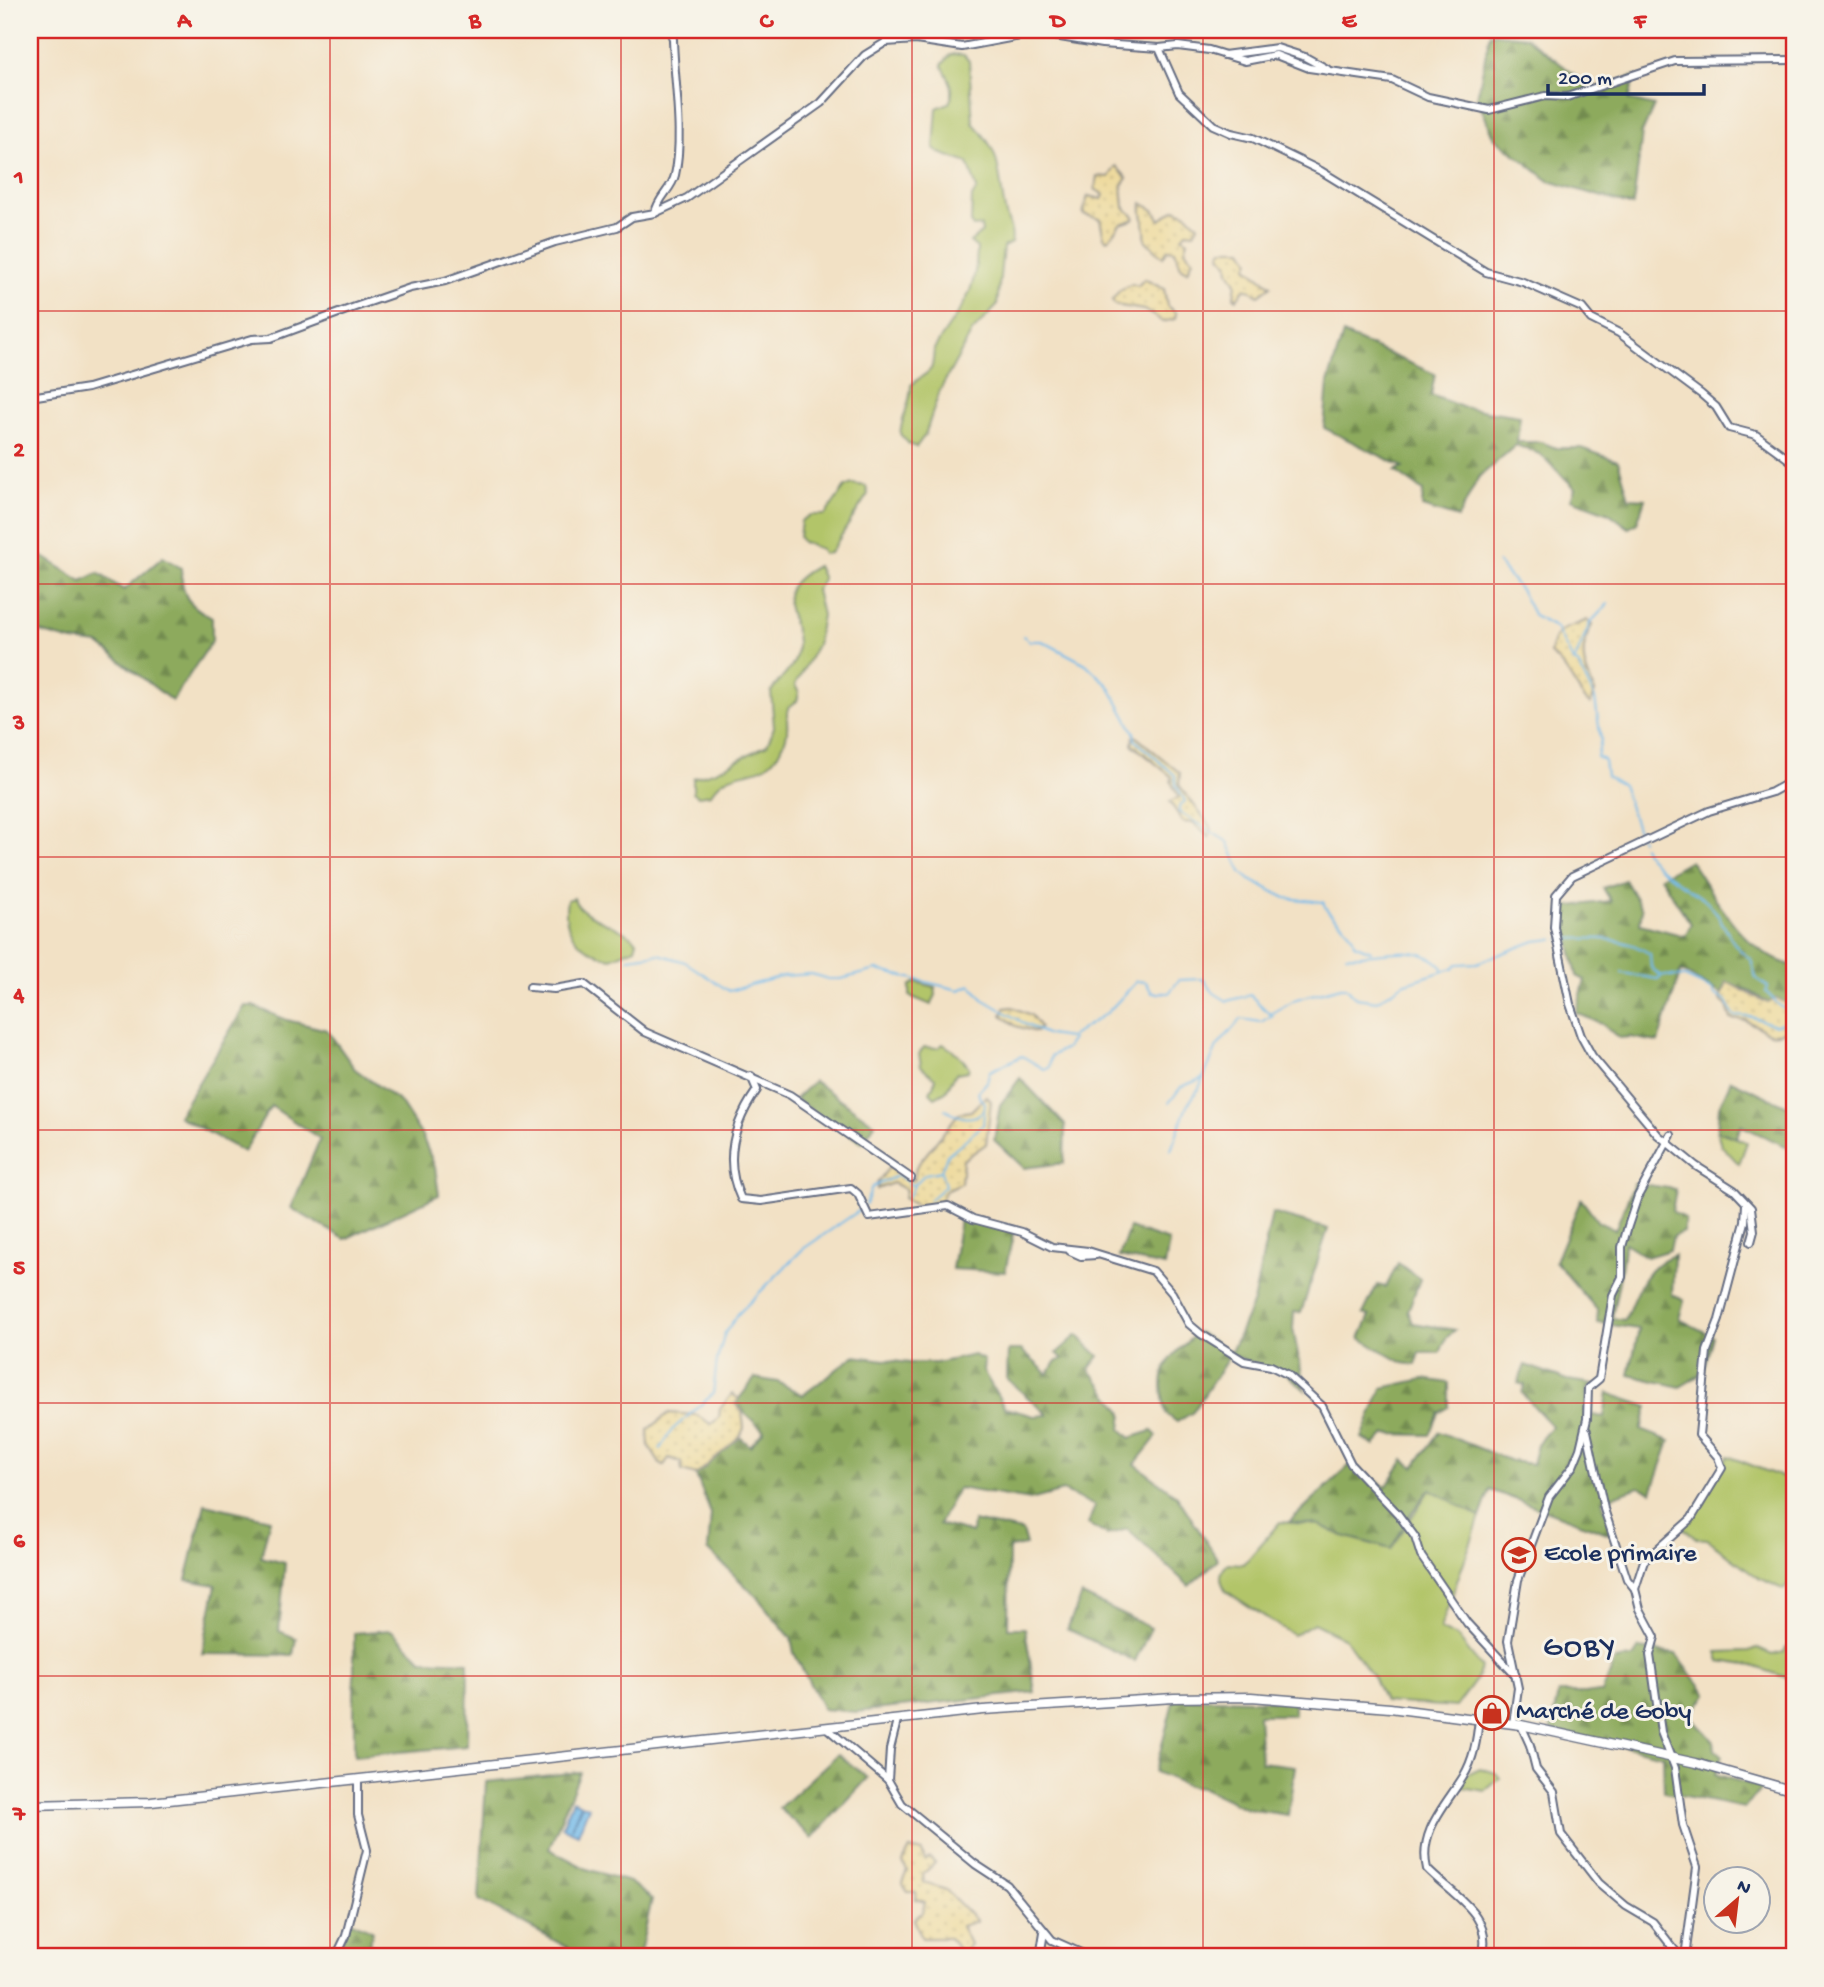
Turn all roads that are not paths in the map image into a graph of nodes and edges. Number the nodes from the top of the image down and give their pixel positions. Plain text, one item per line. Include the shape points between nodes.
1 (670, 30) edge
2 (1013, 30) edge
3 (1023, 32) edge
4 (1158, 48) junction
5 (1794, 60) edge
6 (655, 213) junction
7 (30, 397) edge
8 (1794, 463) edge
9 (1794, 780) edge
10 (530, 987) dead end
11 (751, 1076) junction
12 (1671, 1135) dead end
13 (1667, 1143) junction
14 (911, 1178) dead end
15 (1744, 1200) junction
16 (1751, 1242) dead end
17 (1587, 1419) junction
18 (1635, 1589) junction
19 (1516, 1676) junction
20 (1479, 1719) junction
21 (897, 1721) junction
22 (1517, 1724) junction
23 (828, 1729) junction
24 (1670, 1756) junction
25 (358, 1780) junction
26 (888, 1780) junction
27 (1794, 1791) edge
28 (30, 1805) edge
29 (1044, 1932) junction
30 (337, 1957) edge
31 (1040, 1957) edge
32 (1090, 1957) edge
33 (1482, 1957) edge
34 (1680, 1957) edge
35 (1685, 1957) edge

1 - 6 street via 678,151 675,176
2 - 3 street
3 - 4 street
3 - 6 street via 972,46 908,40 875,47 821,103 687,198
4 - 5 street via 1178,46 1245,61 1271,54 1302,66 1392,80 1428,97 1489,110 1545,96 1567,97 1664,63
4 - 8 street via 1179,93 1213,125 1253,138 1321,171 1486,272 1523,282 1582,308 1591,319 1619,333 1701,394 1729,428 1756,435
6 - 7 street via 445,281 410,288 282,334 88,388
9 - 13 street via 1772,792 1709,811 1567,880 1556,895 1554,927 1580,1036 1640,1116
10 - 11 street via 584,984 660,1041
11 - 14 street via 790,1095
11 - 19 street via 757,1090 741,1114 732,1144 733,1181 741,1199 761,1201 851,1188 869,1217 948,1206 1052,1247 1102,1255 1153,1271 1201,1334 1244,1361 1287,1374 1322,1406 1352,1464 1415,1537 1426,1563 1467,1623
12 - 13 street
13 - 15 street
13 - 17 street via 1638,1196 1628,1226 1622,1247 1622,1277 1613,1296 1599,1379 1588,1388
15 - 16 street via 1754,1219
15 - 18 street via 1748,1208 1745,1222 1702,1377 1699,1435 1722,1468 1691,1519 1644,1560
17 - 18 street via 1604,1509 1628,1581
17 - 19 street via 1573,1466 1549,1497 1518,1580 1508,1641
18 - 24 street via 1655,1637 1650,1655 1653,1682
19 - 22 street
20 - 21 main road via 1251,1698 1058,1704
20 - 22 main road
20 - 33 street via 1473,1757 1433,1822 1424,1849 1427,1870 1482,1922
21 - 23 main road
21 - 26 street
22 - 24 main road
22 - 34 street via 1536,1769 1554,1792 1562,1834 1599,1883 1653,1922
23 - 25 main road
23 - 26 street
24 - 27 main road
24 - 35 street via 1696,1867
25 - 28 main road via 151,1802
25 - 30 street via 358,1815 367,1850
26 - 29 street via 902,1804 1007,1885
29 - 31 street
29 - 32 street via 1058,1945

